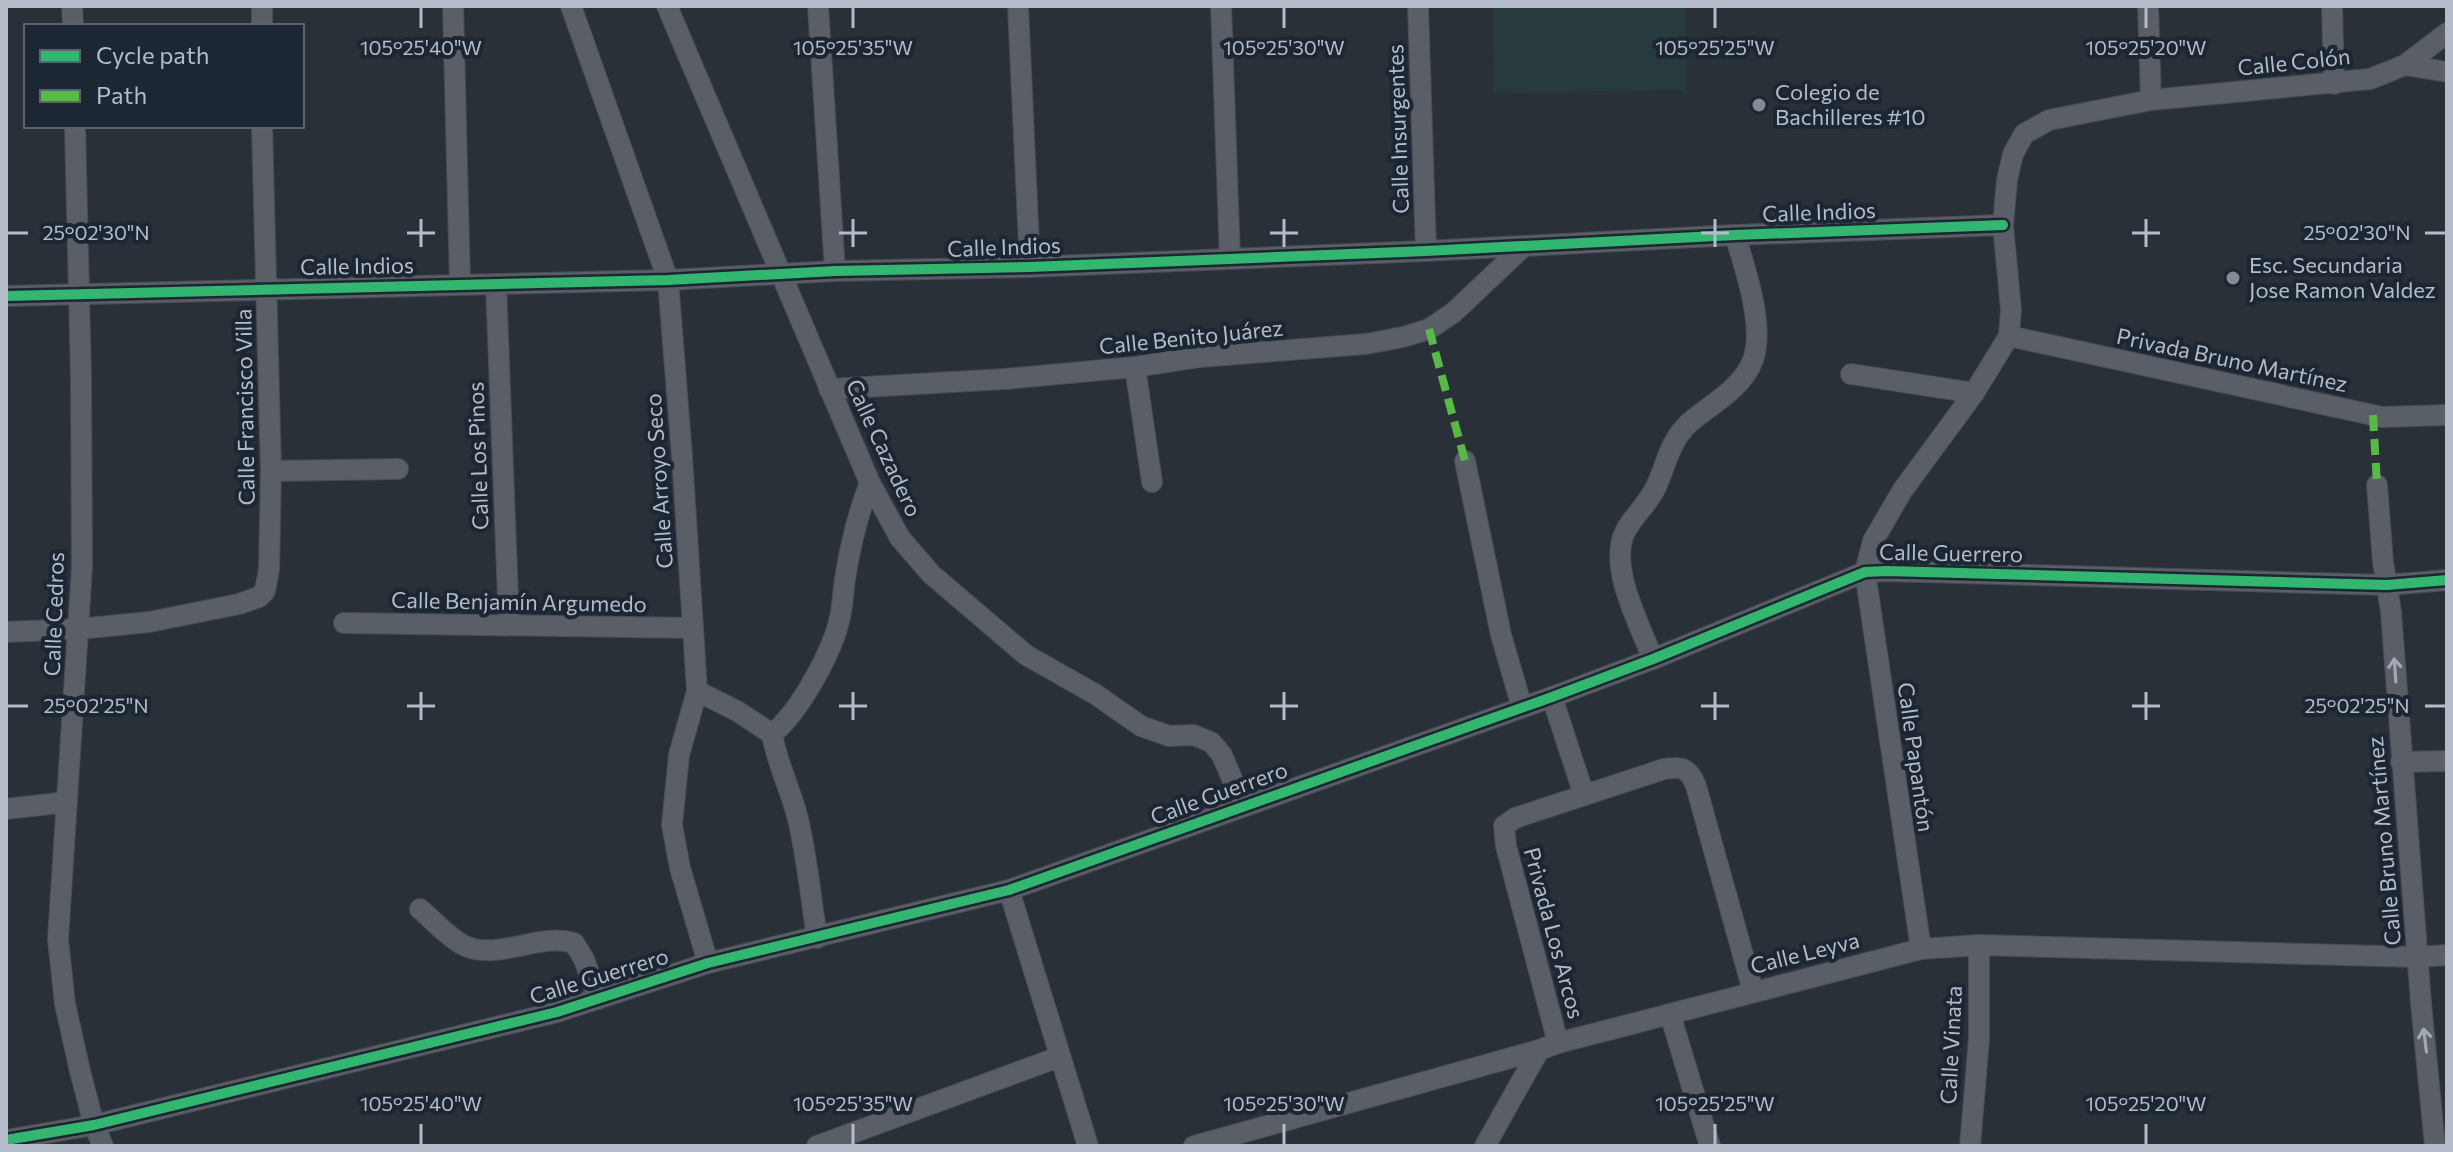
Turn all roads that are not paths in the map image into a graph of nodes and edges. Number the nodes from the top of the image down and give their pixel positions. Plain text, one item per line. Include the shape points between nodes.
1 (453, 6) edge
2 (571, 6) edge
3 (667, 6) edge
4 (818, 6) edge
5 (1018, 6) edge
6 (1221, 6) edge
7 (1418, 6) edge
8 (2148, 6) edge
9 (2332, 6) edge
10 (2447, 33) edge
11 (2405, 65) junction
12 (2447, 72) edge
13 (2334, 84) junction
14 (2151, 100) junction
15 (75, 128) edge
16 (262, 128) edge
17 (2003, 225) junction
18 (1735, 235) junction
19 (1524, 246) junction
20 (1426, 251) junction
21 (1230, 259) junction
22 (1030, 267) junction
23 (835, 271) junction
24 (780, 276) junction
25 (668, 280) junction
26 (460, 283) junction
27 (496, 284) junction
28 (267, 288) junction
29 (77, 293) junction
30 (6, 296) edge
31 (2009, 336) junction
32 (1135, 367) junction
33 (1851, 374) dead end
34 (829, 389) junction
35 (1974, 393) junction
36 (2447, 415) edge
37 (1465, 461) dead end
38 (398, 469) dead end
39 (271, 471) junction
40 (1152, 482) dead end
41 (870, 483) junction
42 (2377, 485) dead end
43 (1865, 572) junction
44 (2447, 580) edge
45 (2387, 585) junction
46 (344, 623) dead end
47 (509, 625) junction
48 (692, 628) junction
49 (78, 629) junction
50 (6, 632) edge
51 (1653, 659) junction
52 (697, 691) junction
53 (1552, 697) junction
54 (1522, 707) junction
55 (772, 734) junction
56 (2447, 761) edge
57 (2401, 762) junction
58 (1584, 795) junction
59 (67, 802) junction
60 (1243, 805) junction
61 (6, 809) edge
62 (1009, 890) junction
63 (420, 909) dead end
64 (817, 938) junction
65 (1979, 945) junction
66 (1921, 949) junction
67 (2447, 955) edge
68 (2417, 957) junction
69 (708, 963) junction
70 (1753, 991) junction
71 (598, 999) junction
72 (1670, 1014) junction
73 (1549, 1047) junction
74 (1059, 1057) junction
75 (2438, 1076) edge
76 (94, 1125) junction
77 (6, 1140) edge
78 (103, 1146) edge
79 (817, 1146) edge
80 (1088, 1146) edge
81 (1194, 1146) edge
82 (1485, 1146) edge
83 (1710, 1146) edge
84 (1970, 1146) edge
85 (2435, 1146) edge

1 - 26 street
2 - 25 street, Calle Arroyo Seco
3 - 24 street, Calle Cazadero
4 - 23 street
5 - 22 street
6 - 21 street
7 - 20 street, Calle Insurgentes
8 - 14 street
9 - 13 street
10 - 11 street
11 - 12 street
11 - 13 street, Calle Colón via 2370,79
13 - 14 street, Calle Colón
14 - 17 street, Calle Colón via 2049,120 2024,134 2013,154
15 - 29 street, Calle Cedros
16 - 28 street, Calle Francisco Villa
17 - 18 street, Calle Indios
17 - 31 street
18 - 19 street, Calle Indios
18 - 51 street via 1751,295 1753,359 1740,381 1686,426 1670,447 1655,490 1621,541 1622,574
19 - 20 street, Calle Indios
19 - 32 street, Calle Benito Juárez via 1466,302 1429,329 1366,344
20 - 21 street, Calle Indios
21 - 22 street, Calle Indios
22 - 23 street, Calle Indios
23 - 24 street, Calle Indios
24 - 25 street, Calle Indios
24 - 34 street, Calle Cazadero
25 - 27 street, Calle Indios
25 - 48 street, Calle Arroyo Seco
26 - 27 street, Calle Indios
26 - 28 street, Calle Indios
27 - 47 street, Calle Los Pinos
28 - 29 street, Calle Indios
28 - 39 street, Calle Francisco Villa
29 - 30 street, Calle Indios
29 - 49 street, Calle Cedros via 82,567
31 - 35 street
31 - 36 street, Privada Bruno Martínez via 2382,417
32 - 34 street, Calle Benito Juárez
32 - 40 street
33 - 35 street
34 - 41 street, Calle Cazadero
35 - 43 street via 1902,491 1873,541
37 - 54 street via 1501,635
38 - 39 street
39 - 49 street, Calle Francisco Villa via 269,569 259,597 207,612
41 - 55 street via 840,620 804,697
41 - 60 street, Calle Cazadero via 900,538 931,574 1026,655 1141,726 1211,742
42 - 45 street, Calle Bruno Martínez
43 - 45 street, Calle Guerrero
43 - 51 street, Calle Guerrero
43 - 66 street, Calle Papantón
44 - 45 street, Calle Guerrero
57 -> 45 street, Calle Bruno Martínez
46 - 47 street, Calle Benjamín Argumedo
47 - 48 street, Calle Benjamín Argumedo
48 - 52 street, Calle Arroyo Seco
49 - 50 street
49 - 59 street, Calle Cedros
51 - 53 street, Calle Guerrero
52 - 55 street
52 - 69 street, Calle Arroyo Seco via 679,755 672,825
53 - 54 street, Calle Guerrero
53 - 58 street
54 - 60 street, Calle Guerrero
55 - 64 street via 797,815
56 - 57 street
57 - 68 street, Calle Bruno Martínez
58 - 70 street, Privada Los Arcos via 1664,769 1688,770 1704,809
58 - 73 street, Privada Los Arcos via 1503,827
59 - 61 street
59 - 76 street, Calle Cedros via 58,939 65,1004
60 - 62 street, Calle Guerrero
62 - 64 street, Calle Guerrero
62 - 74 street
63 - 71 street via 452,938 473,948 574,943
64 - 69 street, Calle Guerrero
65 - 66 street, Calle Leyva
65 - 68 street, Calle Leyva
65 - 84 street, Calle Vinata via 1979,1039
66 - 70 street, Calle Leyva
67 - 68 street, Calle Leyva
75 -> 68 street, Calle Bruno Martínez
69 - 71 street, Calle Guerrero
70 - 72 street, Calle Leyva
71 - 76 street, Calle Guerrero
72 - 73 street, Calle Leyva
72 - 83 street
73 - 81 street, Calle Leyva
73 - 82 street
74 - 79 street
74 - 80 street
75 - 85 street, Calle Bruno Martínez
76 - 77 street, Calle Guerrero
76 - 78 street, Calle Cedros

